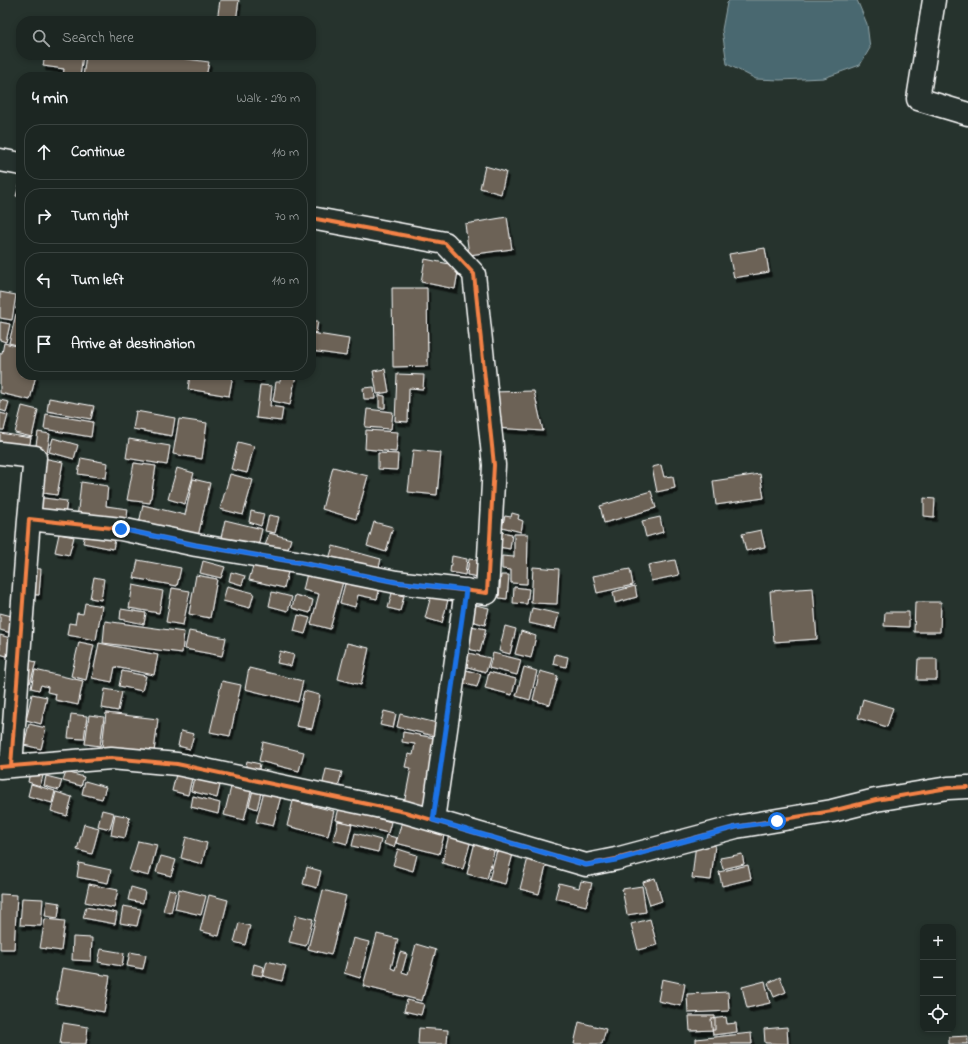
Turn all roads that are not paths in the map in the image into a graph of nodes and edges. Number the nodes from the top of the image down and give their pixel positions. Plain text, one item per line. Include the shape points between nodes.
1 (934, 0) edge
2 (968, 114) edge
3 (0, 160) edge
4 (16, 163) edge
5 (316, 219) edge
6 (0, 453) edge
7 (29, 519) junction
8 (466, 590) junction
9 (5, 767) edge
10 (968, 787) edge
11 (433, 820) junction

1 - 2 street via 918,99
3 - 4 street
5 - 8 street via 445,243 474,274 494,465 486,593
6 - 7 street via 35,457
7 - 8 street via 121,529 396,582
7 - 9 street
8 - 11 street
9 - 11 street via 111,758 177,764
10 - 11 street via 876,800 832,811 736,827 616,860 586,865

